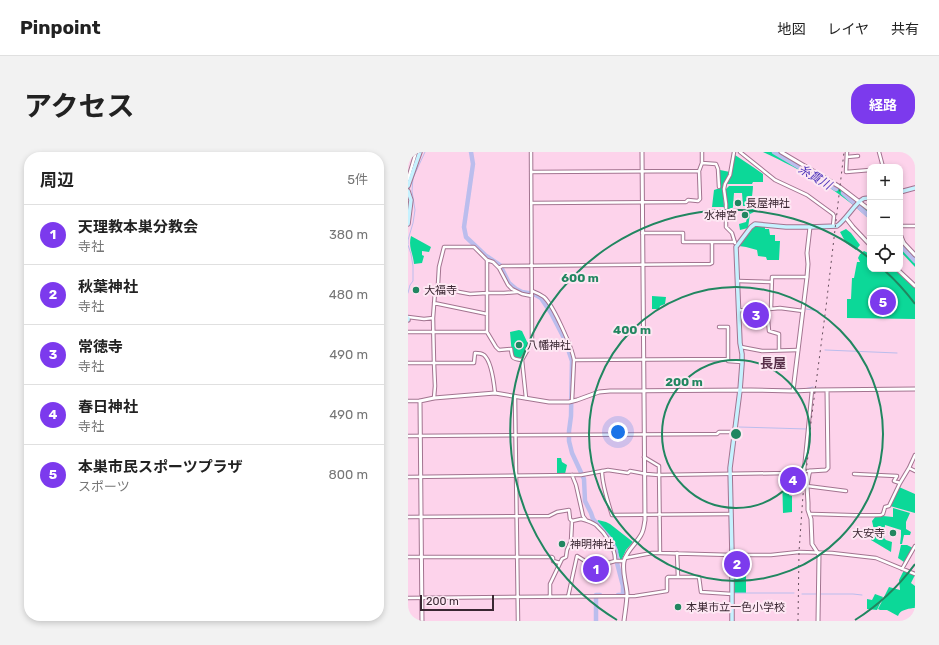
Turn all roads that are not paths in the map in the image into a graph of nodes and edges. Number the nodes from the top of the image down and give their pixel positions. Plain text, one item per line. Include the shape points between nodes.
1 (416, 152) edge
2 (420, 152) edge
3 (531, 152) edge
4 (642, 152) edge
5 (702, 152) edge
6 (734, 152) edge
7 (740, 152) edge
8 (781, 152) edge
9 (847, 152) edge
10 (879, 152) edge
11 (858, 156) dead end
12 (846, 157) junction
13 (702, 163) junction
14 (882, 164) edge
15 (867, 170) edge
16 (642, 171) junction
17 (699, 171) junction
18 (531, 172) junction
19 (408, 179) edge
20 (408, 186) edge
21 (719, 187) dead end
22 (915, 188) edge
23 (408, 191) edge
24 (903, 191) edge
25 (867, 198) edge
26 (642, 202) junction
27 (859, 202) junction
28 (532, 203) junction
29 (867, 208) edge
30 (846, 218) junction
31 (408, 224) edge
32 (833, 226) junction
33 (903, 226) edge
34 (915, 226) edge
35 (810, 227) junction
36 (642, 233) junction
37 (901, 236) edge
38 (867, 242) edge
39 (712, 243) junction
40 (904, 243) joint
41 (735, 244) junction
42 (915, 255) edge
43 (487, 260) junction
44 (642, 264) junction
45 (532, 266) junction
46 (501, 267) junction
47 (900, 272) edge
48 (807, 277) junction
49 (738, 281) junction
50 (772, 282) junction
51 (438, 284) junction
52 (915, 286) edge
53 (532, 291) junction
54 (517, 292) junction
55 (487, 293) junction
56 (532, 296) junction
57 (434, 303) junction
58 (771, 308) junction
59 (767, 309) junction
60 (739, 310) junction
61 (803, 311) junction
62 (487, 314) junction
63 (408, 318) edge
64 (433, 318) junction
65 (719, 327) dead end
66 (408, 332) edge
67 (433, 332) junction
68 (487, 332) junction
69 (741, 347) junction
70 (779, 350) junction
71 (798, 350) junction
72 (643, 359) junction
73 (728, 359) junction
74 (522, 360) junction
75 (574, 360) junction
76 (742, 362) junction
77 (434, 363) junction
78 (408, 364) edge
79 (915, 389) edge
80 (740, 390) junction
81 (812, 390) junction
82 (827, 390) junction
83 (643, 391) junction
84 (793, 391) junction
85 (495, 393) junction
86 (515, 396) junction
87 (434, 398) junction
88 (526, 398) junction
89 (408, 401) edge
90 (420, 401) junction
91 (571, 401) junction
92 (734, 432) junction
93 (644, 434) junction
94 (516, 435) junction
95 (408, 436) edge
96 (420, 436) junction
97 (915, 455) edge
98 (644, 457) junction
99 (909, 468) junction
100 (804, 470) junction
101 (602, 471) junction
102 (810, 471) junction
103 (915, 471) edge
104 (645, 474) junction
105 (730, 474) junction
106 (854, 474) dead end
107 (517, 475) junction
108 (572, 475) junction
109 (659, 475) junction
110 (408, 477) edge
111 (421, 477) junction
112 (900, 483) junction
113 (808, 486) junction
114 (846, 491) dead end
115 (731, 514) junction
116 (810, 514) junction
117 (645, 515) junction
118 (660, 515) junction
119 (517, 516) junction
120 (408, 517) edge
121 (421, 517) junction
122 (572, 521) junction
123 (586, 521) junction
124 (915, 546) edge
125 (660, 552) junction
126 (818, 552) junction
127 (677, 553) junction
128 (732, 555) junction
129 (408, 557) edge
130 (517, 557) junction
131 (421, 558) junction
132 (624, 560) junction
133 (615, 561) junction
134 (560, 563) junction
135 (902, 569) junction
136 (915, 574) edge
137 (678, 577) junction
138 (732, 594) junction
139 (627, 596) junction
140 (422, 597) junction
141 (518, 597) junction
142 (550, 597) junction
143 (568, 597) junction
144 (408, 598) edge
145 (422, 621) edge
146 (518, 621) edge
147 (624, 621) edge
148 (732, 621) edge
149 (818, 621) edge

1 - 19 street
2 - 20 main road
3 - 18 street
4 - 16 street
5 - 13 street
6 - 41 street via 724,189 726,227 732,233
7 - 32 street via 775,180 807,195 833,214
8 - 27 street via 840,187
9 - 12 street
10 - 14 street
11 - 12 street
12 - 15 street via 847,172
13 - 17 street
13 - 21 street via 716,164
16 - 17 street
16 - 18 street
16 - 26 street
17 - 26 street via 698,201
18 - 28 street
22 - 24 main road
23 - 31 main road via 411,200
25 - 27 main road
26 - 28 street
26 - 36 street
27 - 29 street
27 - 30 main road
28 - 45 street
30 - 32 main road via 839,225
30 - 38 street
32 - 35 main road
33 - 34 street
35 - 41 main road via 755,224
35 - 48 street
36 - 39 street via 683,233 683,242
36 - 44 street
37 - 40 street
39 - 41 street
39 - 44 street via 710,264
40 - 42 street
41 - 49 main road
43 - 46 street
43 - 51 street via 474,247 444,247
43 - 55 street
44 - 45 street
44 - 72 street
45 - 46 street
45 - 53 street
46 - 54 street via 508,285
47 - 52 street
48 - 50 street via 772,277
48 - 61 street
49 - 50 street
49 - 60 main road
50 - 58 street
51 - 55 street via 459,292
51 - 57 street
53 - 56 street
53 - 75 street via 548,302 562,328
54 - 55 street
54 - 56 street
55 - 62 street
56 - 74 street via 532,342
57 - 62 street
57 - 64 street
58 - 59 street
58 - 61 street
59 - 60 street
59 - 70 street via 769,332 779,334
60 - 69 main road
61 - 71 street
62 - 68 street
63 - 64 street
64 - 67 street
65 - 73 street via 728,327
66 - 67 street
67 - 68 street
67 - 77 street
68 - 74 street via 499,350 511,348 512,357
69 - 70 street via 762,351
69 - 76 main road
70 - 71 street
71 - 84 street
72 - 73 street
72 - 75 street
72 - 83 street
73 - 76 street
74 - 88 street
75 - 91 street
76 - 80 main road
77 - 78 street
77 - 85 street via 474,363 474,353 484,355 493,375
77 - 87 street
79 - 82 street
80 - 83 street
80 - 84 street
80 - 92 main road
81 - 82 street
81 - 84 street
81 - 100 street
82 - 102 street via 828,468
83 - 91 street via 604,391
83 - 93 street
85 - 86 street
85 - 87 street
86 - 88 street
86 - 94 street
87 - 90 street
88 - 91 street via 549,402
89 - 90 street
90 - 96 street
92 - 93 street
92 - 105 main road
93 - 94 street
93 - 98 street
94 - 96 street
94 - 107 street
95 - 96 street
96 - 111 street
97 - 99 street
98 - 104 street
98 - 109 street via 659,466
99 - 103 street
99 - 112 street
100 - 102 street
100 - 105 street via 790,470 787,473
101 - 104 street
101 - 108 street
101 - 117 street via 612,515
102 - 113 street
104 - 109 street
104 - 117 street
105 - 109 street
105 - 115 main road
106 - 112 street via 897,476 894,480
107 - 108 street
107 - 111 street
107 - 119 street
108 - 123 street
109 - 118 street
110 - 111 street
111 - 121 street
112 - 116 street via 889,506 885,507 881,515
113 - 114 street
113 - 116 street
115 - 118 street
115 - 128 main road
116 - 126 street via 812,544
117 - 118 street
117 - 132 street via 641,535
118 - 125 street
119 - 121 street
119 - 122 street via 549,516 569,510
119 - 130 street
120 - 121 street
121 - 131 street
122 - 123 street via 581,518
122 - 134 street via 571,541 566,557
123 - 133 street via 595,524 609,540 616,556
124 - 135 street
125 - 127 street
125 - 132 street
126 - 128 street
126 - 135 street via 876,558
126 - 149 street
127 - 128 street
127 - 137 street
128 - 138 main road
129 - 131 street
130 - 131 street
130 - 134 street via 552,557 553,561
130 - 141 street
131 - 140 street
132 - 133 street
132 - 139 street
133 - 143 street via 593,564 577,556
134 - 142 street via 550,584
135 - 136 street
137 - 138 street via 699,577 701,592
137 - 139 street via 667,578 667,591
138 - 148 main road
139 - 143 street
139 - 147 street
140 - 141 street
140 - 144 street
140 - 145 street
141 - 142 street
141 - 146 street
142 - 143 street

